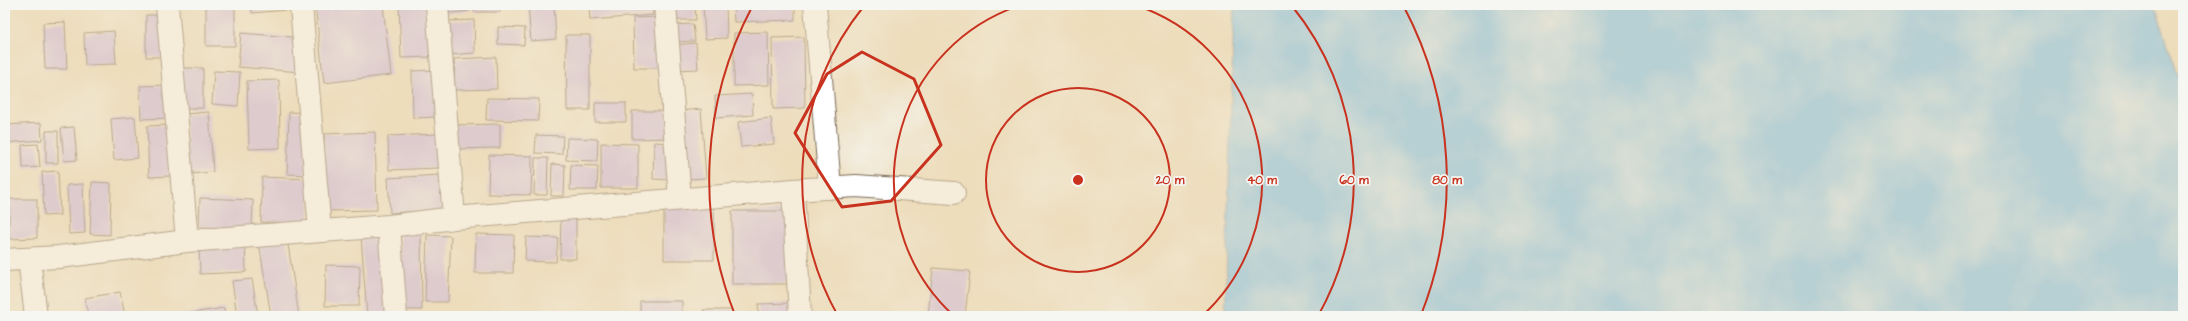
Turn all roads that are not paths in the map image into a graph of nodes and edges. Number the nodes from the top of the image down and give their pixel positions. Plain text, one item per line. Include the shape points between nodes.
1 (167, 5) edge
2 (301, 5) edge
3 (437, 5) edge
4 (665, 5) edge
5 (815, 5) edge
6 (830, 188) junction
7 (793, 190) junction
8 (954, 193) dead end
9 (680, 199) junction
10 (454, 218) junction
11 (389, 226) junction
12 (320, 231) junction
13 (186, 241) junction
14 (29, 259) junction
15 (5, 260) edge
16 (36, 316) edge
17 (396, 316) edge
18 (800, 316) edge

1 - 13 street
2 - 12 street
3 - 10 street
4 - 9 street
5 - 6 street
6 - 7 street
6 - 8 street via 856,186
7 - 9 street
7 - 18 street
9 - 10 street
10 - 11 street
11 - 12 street
11 - 17 street
12 - 13 street
13 - 14 street
14 - 15 street
14 - 16 street

